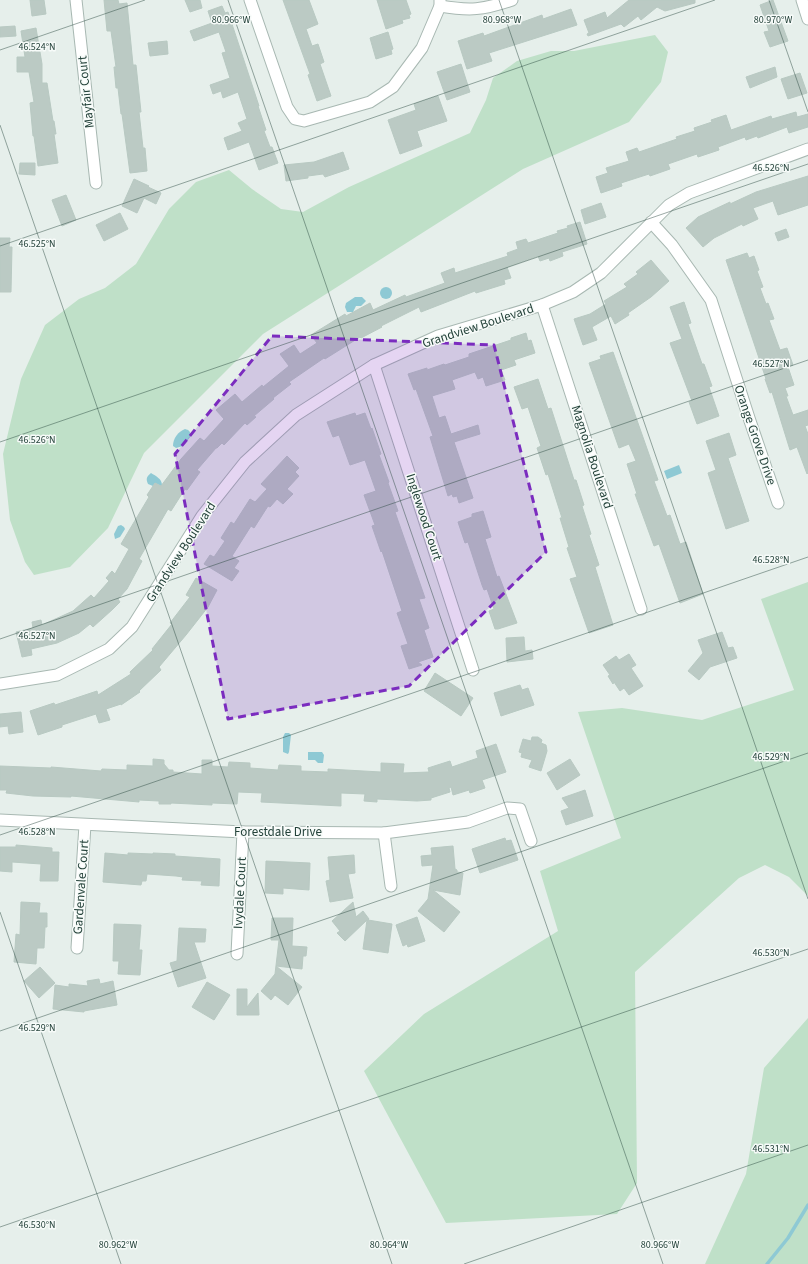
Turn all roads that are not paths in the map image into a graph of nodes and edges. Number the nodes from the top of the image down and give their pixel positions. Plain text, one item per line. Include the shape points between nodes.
1 (76, 0) edge
2 (250, 0) edge
3 (512, 0) edge
4 (802, 0) edge
5 (440, 3) edge
6 (808, 19) edge
7 (808, 149) edge
8 (96, 183) dead end
9 (651, 222) junction
10 (542, 305) junction
11 (374, 365) junction
12 (778, 503) dead end
13 (641, 609) dead end
14 (473, 670) dead end
15 (0, 684) edge
16 (0, 820) edge
17 (85, 825) junction
18 (243, 832) junction
19 (384, 833) junction
20 (530, 841) dead end
21 (391, 886) dead end
22 (77, 948) dead end
23 (237, 954) dead end

1 - 8 street, Mayfair Court
2 - 5 street via 287,107 294,119 304,121 370,102 393,87 422,48
3 - 5 street via 490,8 460,10
4 - 6 street
7 - 9 street, Grandview Boulevard via 689,193 669,205
9 - 10 street, Grandview Boulevard via 601,273 573,292
9 - 12 street, Orange Grove Drive via 672,245 711,300
10 - 11 street, Grandview Boulevard via 438,336
10 - 13 street, Magnolia Boulevard
11 - 14 street, Inglewood Court
11 - 15 street, Grandview Boulevard via 296,415 245,462 202,516 132,627 109,648 57,675
16 - 17 street, Forestdale Drive
17 - 18 street, Forestdale Drive
17 - 22 street, Gardenvale Court
18 - 19 street, Forestdale Drive
18 - 23 street, Ivydale Court
19 - 20 street, Forestdale Drive via 468,822 507,808 520,809
19 - 21 street

